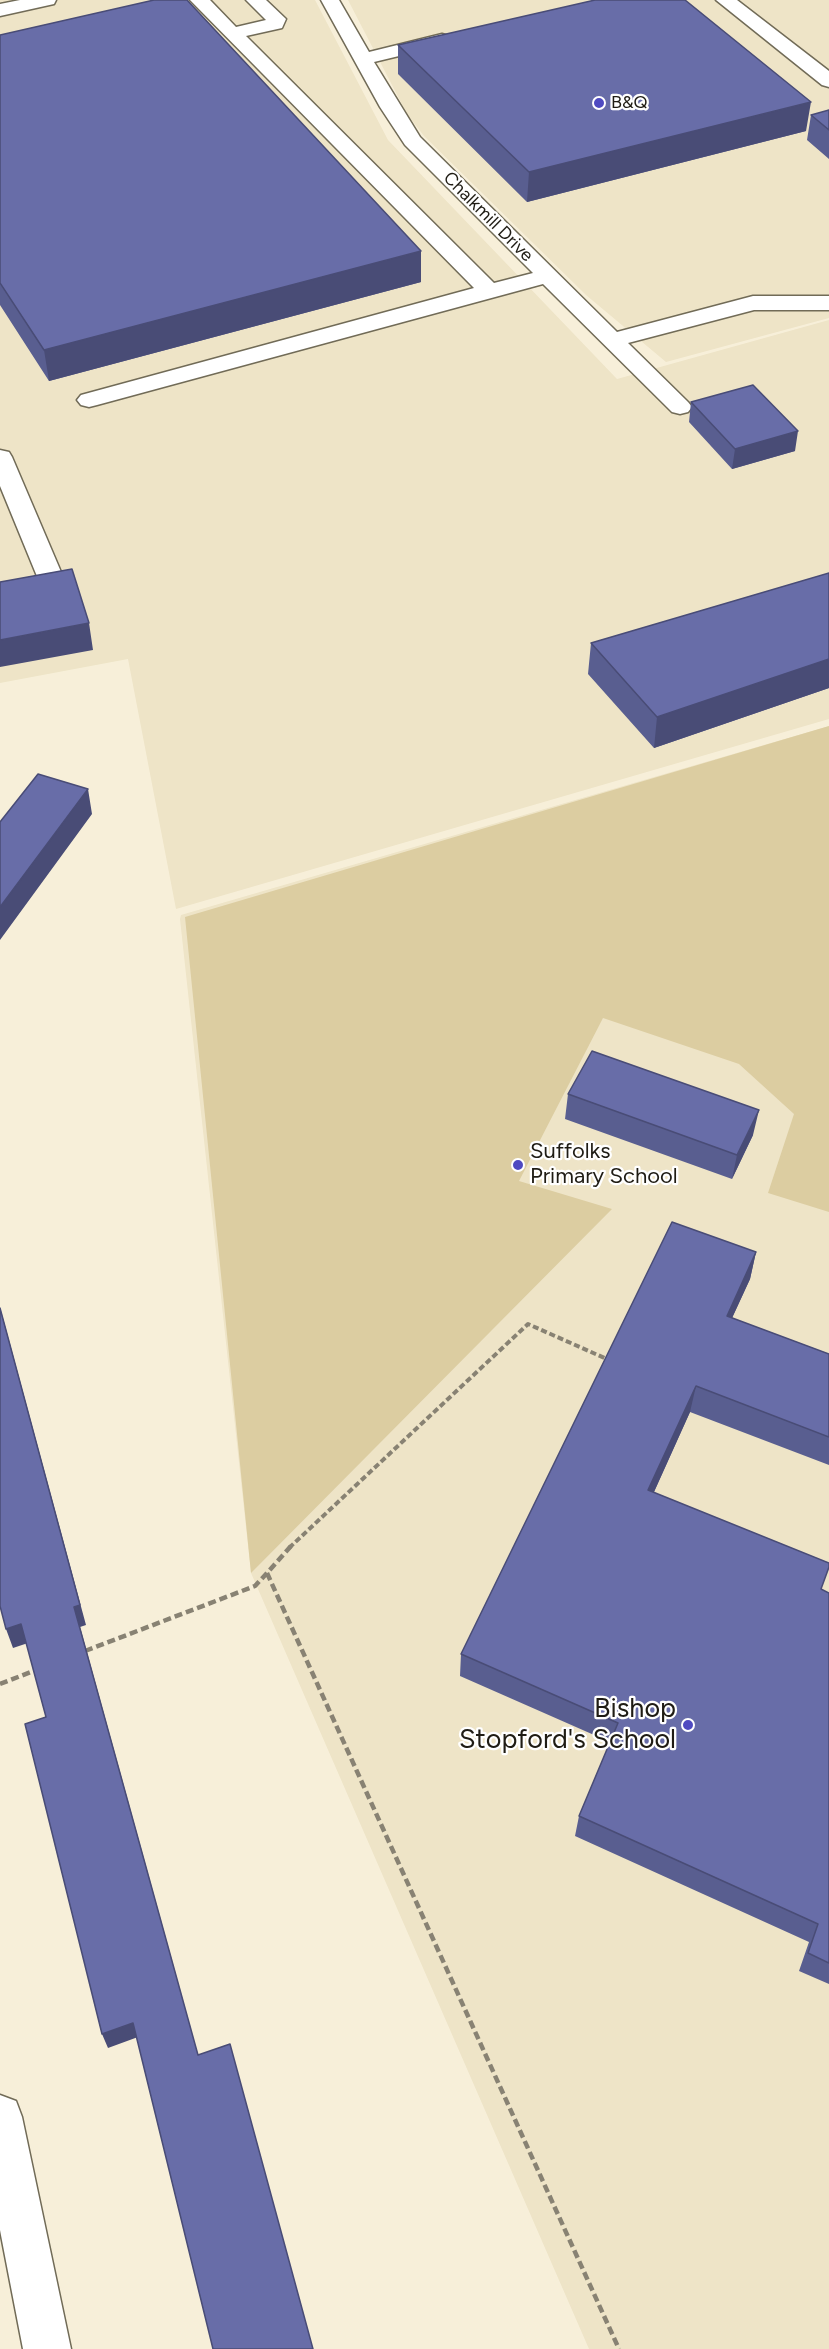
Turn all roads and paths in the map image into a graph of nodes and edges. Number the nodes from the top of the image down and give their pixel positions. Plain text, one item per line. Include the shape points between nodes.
1 (48, 0) edge
2 (199, 0) edge
3 (255, 0) edge
4 (330, 0) edge
5 (725, 0) edge
6 (0, 10) edge
7 (234, 33) junction
8 (462, 35) edge
9 (362, 59) junction
10 (829, 81) edge
11 (548, 276) junction
12 (489, 291) junction
13 (829, 303) edge
14 (613, 340) junction
15 (89, 400) dead end
16 (680, 407) dead end
17 (0, 457) edge
18 (54, 586) edge
19 (613, 1361) edge
20 (267, 1573) junction
21 (78, 1654) edge
22 (44, 1667) edge
23 (0, 1684) edge
24 (0, 2117) edge
25 (47, 2349) edge
26 (619, 2349) edge

1 - 6 street
2 - 7 street
3 - 7 street via 276,19 275,24
4 - 9 street, Chalkmill Drive
5 - 10 street
7 - 12 street
8 - 9 street
9 - 11 street, Chalkmill Drive via 412,141
11 - 12 street
11 - 14 street, Chalkmill Drive
12 - 15 street
13 - 14 street via 753,303
14 - 16 street, Chalkmill Drive
17 - 18 street
19 - 20 path via 528,1324 279,1557
20 - 21 path via 255,1586
20 - 26 path
22 - 23 path
24 - 25 street

